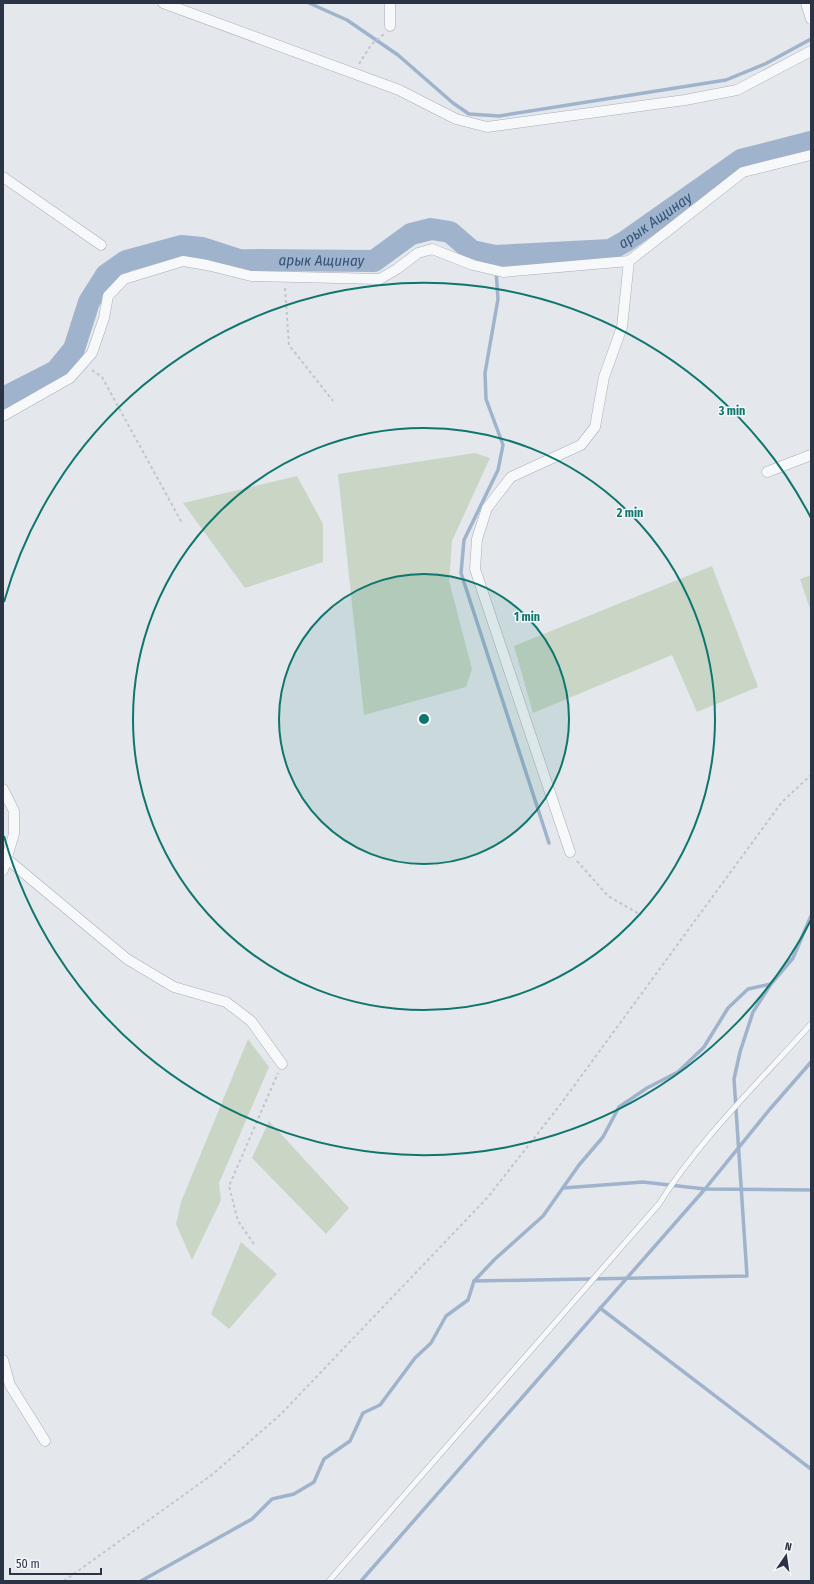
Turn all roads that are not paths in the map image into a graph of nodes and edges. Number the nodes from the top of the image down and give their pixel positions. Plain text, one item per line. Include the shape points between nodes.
1 (162, 3) edge
2 (390, 3) edge
3 (806, 3) edge
4 (811, 19) edge
5 (390, 26) dead end
6 (811, 51) edge
7 (811, 155) edge
8 (3, 177) edge
9 (101, 245) dead end
10 (629, 261) junction
11 (3, 416) edge
12 (811, 455) edge
13 (767, 472) dead end
14 (3, 789) edge
15 (570, 852) road end
16 (7, 858) junction
17 (3, 870) edge
18 (811, 1024) edge
19 (282, 1064) road end
20 (3, 1360) edge
21 (45, 1441) dead end
22 (330, 1581) edge

1 - 6 street via 399,90 456,120 487,126 685,100 737,90
2 - 5 street
3 - 4 street
7 - 10 street via 743,172
8 - 9 street
10 - 11 street via 503,272 474,265 432,249 418,253 380,279 251,276 183,261 124,279 108,296 104,318 92,353 83,364 70,378
10 - 15 street via 622,327 604,377 595,427 580,445 510,477 488,508 477,539 475,569
12 - 13 street
14 - 16 street via 14,811 14,834
16 - 17 street
16 - 19 street via 127,959 174,987 226,1002 251,1021
18 - 22 lane via 706,1142 672,1183 659,1204
20 - 21 street via 10,1385

